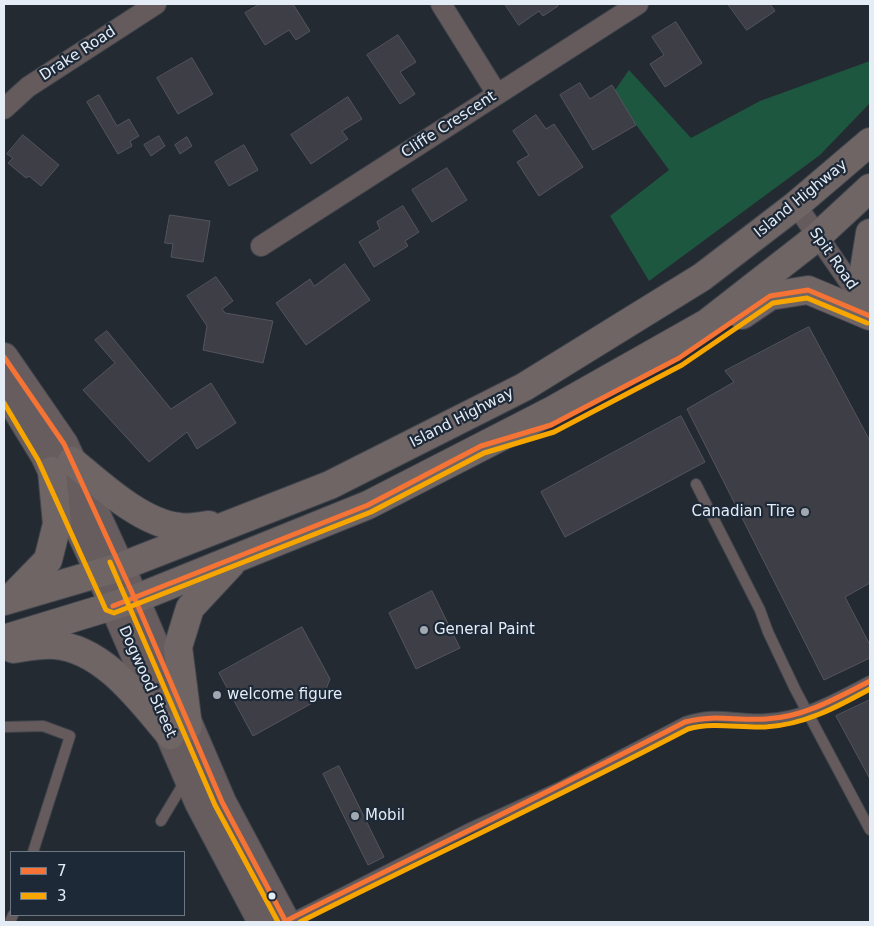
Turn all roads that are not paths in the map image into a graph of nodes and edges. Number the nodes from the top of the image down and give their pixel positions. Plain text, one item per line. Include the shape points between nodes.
1 (156, 4) edge
2 (441, 4) edge
3 (638, 4) edge
4 (497, 94) junction
5 (4, 109) edge
6 (870, 142) edge
7 (870, 188) edge
8 (796, 204) junction
9 (870, 234) edge
10 (817, 237) junction
11 (261, 246) dead end
12 (870, 305) edge
13 (870, 315) edge
14 (4, 357) edge
15 (4, 389) edge
16 (481, 446) junction
17 (62, 466) junction
18 (696, 484) dead end
19 (231, 524) junction
20 (237, 557) junction
21 (110, 570) junction
22 (6, 601) edge
23 (124, 602) junction
24 (4, 639) edge
25 (4, 649) edge
26 (870, 681) edge
27 (809, 712) junction
28 (4, 727) edge
29 (180, 731) junction
30 (189, 776) junction
31 (161, 820) dead end
32 (870, 830) edge
33 (33, 851) edge
34 (262, 922) edge
35 (285, 922) edge

1 - 5 street, Drake Road via 28,87
2 - 4 street
3 - 4 street, Cliffe Crescent
4 - 11 street, Cliffe Crescent
6 - 8 main road, Island Highway
7 - 10 main road
8 - 10 street, Spit Road
8 - 19 main road, Island Highway via 702,276 524,387 330,485
9 - 12 main road via 863,277
10 - 13 street, Spit Road
10 - 16 main road via 707,323 553,410
13 - 16 main road via 808,290 770,296 679,358 551,425
14 - 17 street, Dogwood Street via 64,444
15 - 17 street, Dogwood Street
16 - 20 main road via 368,505
17 - 19 main road via 153,519 178,528
17 - 21 street, Dogwood Street
17 - 22 main road via 57,524 48,560
18 - 27 lane
19 - 21 main road, Island Highway
20 - 23 main road
20 - 29 main road via 190,608 178,647
21 - 22 main road, Island Highway
21 - 23 street, Dogwood Street
23 - 24 main road
23 - 29 street, Dogwood Street
25 - 29 main road via 55,645 89,656 116,674
26 - 27 lane
27 - 32 lane
27 - 35 lane via 764,720 715,715 685,722
28 - 33 lane via 43,726 70,736
29 - 30 street, Dogwood Street
29 - 35 street, Dogwood Street via 222,802
30 - 31 lane
30 - 34 street, Dogwood Street via 199,803

